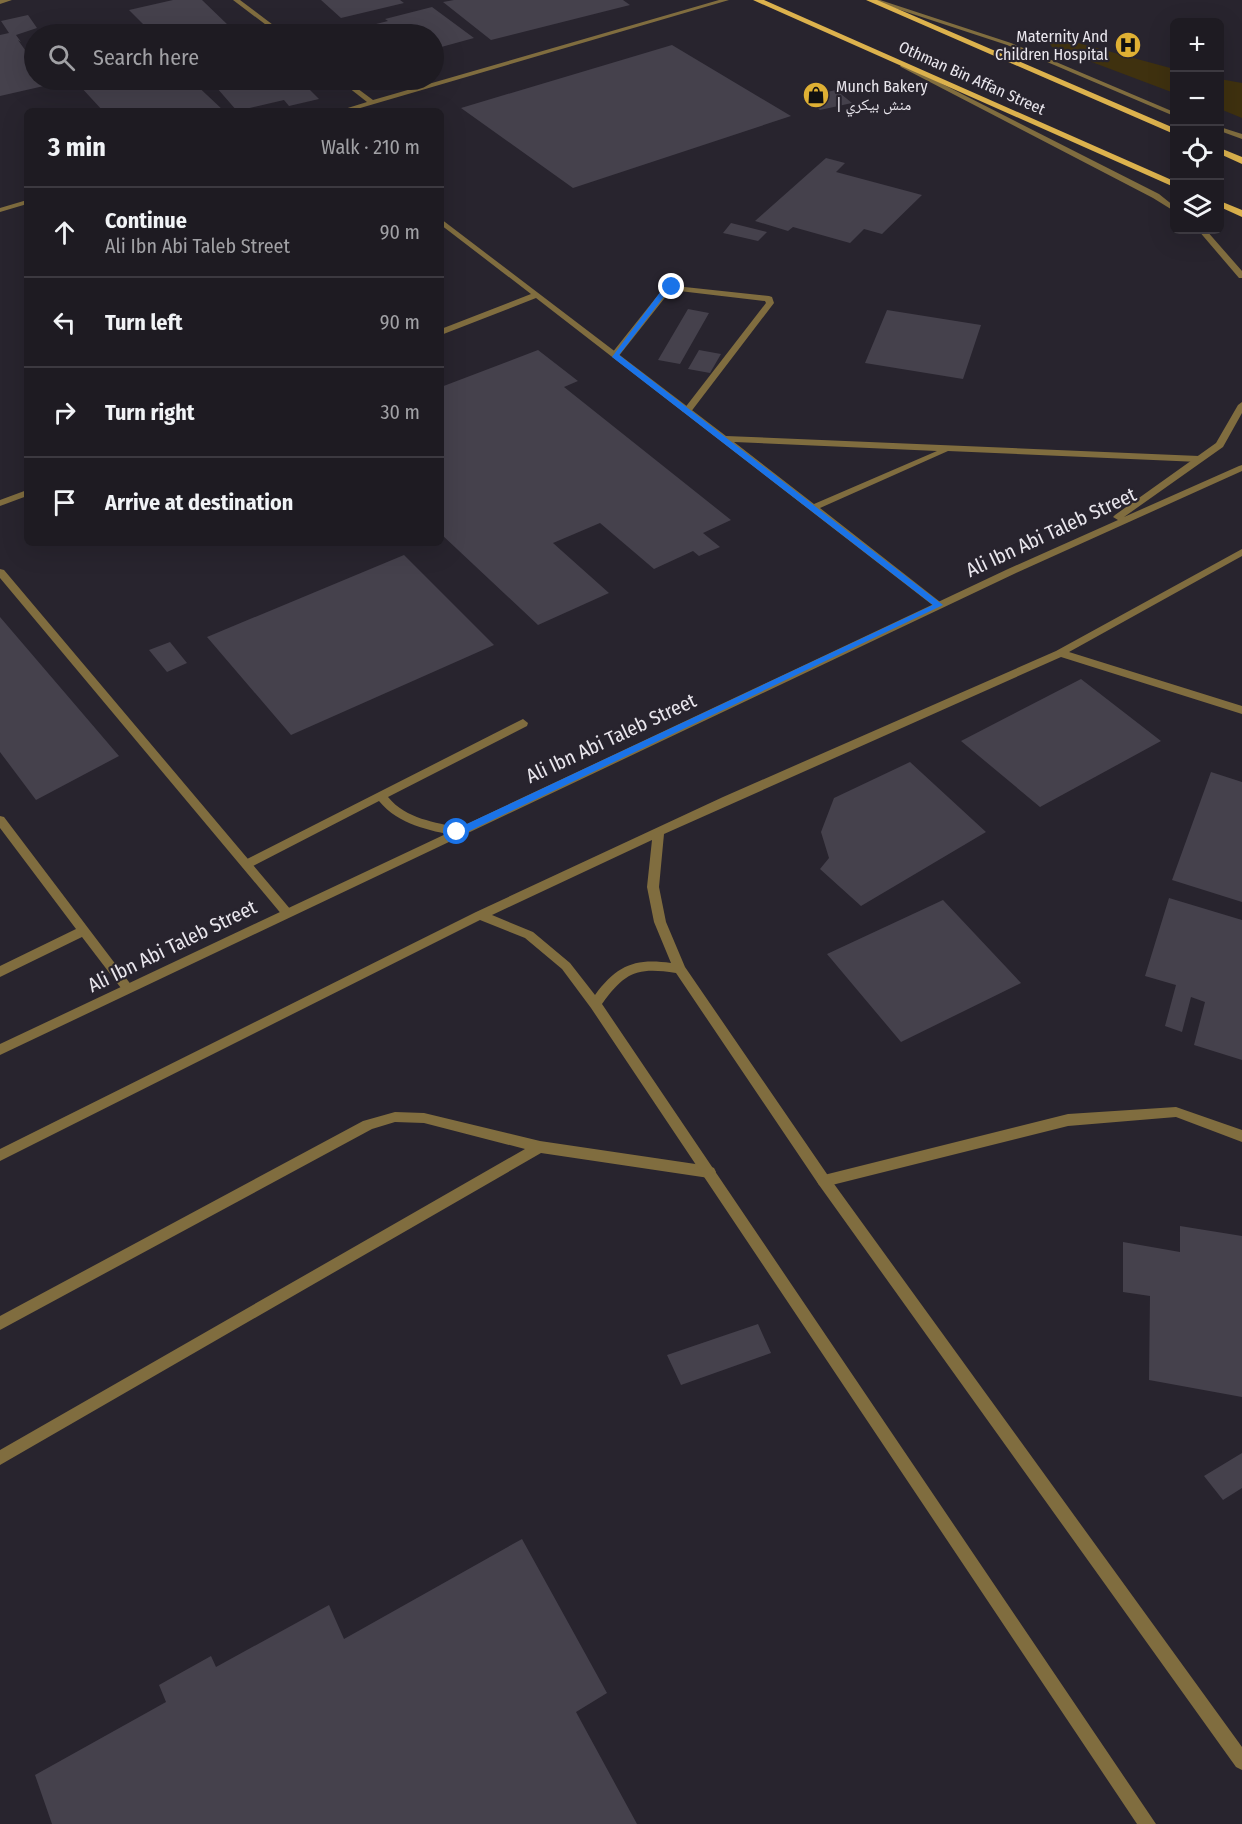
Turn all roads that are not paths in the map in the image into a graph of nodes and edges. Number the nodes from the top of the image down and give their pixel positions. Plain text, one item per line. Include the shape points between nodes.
1 (9, 0) edge
2 (236, 0) edge
3 (726, 0) edge
4 (757, 0) edge
5 (872, 0) edge
6 (0, 2) edge
7 (268, 24) edge
8 (444, 81) edge
9 (356, 90) edge
10 (414, 90) edge
11 (372, 102) junction
12 (352, 108) edge
13 (1170, 112) edge
14 (1170, 129) edge
15 (1224, 130) edge
16 (1242, 137) edge
17 (1224, 153) edge
18 (1242, 161) edge
19 (1170, 182) edge
20 (24, 203) edge
21 (1170, 206) edge
22 (1224, 206) edge
23 (0, 210) edge
24 (1242, 214) edge
25 (444, 223) edge
26 (1205, 234) edge
27 (1242, 276) edge
28 (536, 295) junction
29 (444, 331) edge
30 (615, 356) junction
31 (1242, 405) edge
32 (687, 411) junction
33 (724, 439) junction
34 (948, 449) junction
35 (1199, 459) junction
36 (1242, 468) edge
37 (24, 494) edge
38 (0, 503) edge
39 (813, 508) junction
40 (1099, 531) junction
41 (1242, 552) edge
42 (0, 572) edge
43 (939, 605) junction
44 (1060, 653) junction
45 (1242, 710) edge
46 (523, 723) dead end
47 (380, 795) junction
48 (0, 820) edge
49 (659, 831) junction
50 (457, 832) junction
51 (6, 835) edge
52 (247, 864) junction
53 (287, 913) junction
54 (480, 915) junction
55 (84, 931) junction
56 (680, 969) junction
57 (0, 972) edge
58 (128, 989) junction
59 (595, 1004) junction
60 (0, 1050) edge
61 (1242, 1137) edge
62 (540, 1147) junction
63 (0, 1155) edge
64 (710, 1172) junction
65 (824, 1181) junction
66 (0, 1323) edge
67 (0, 1458) edge
68 (1242, 1761) edge
69 (1147, 1824) edge

1 - 6 street
2 - 7 street
3 - 8 street
4 - 19 main road, Othman Bin Affan Street
4 - 21 street via 916,72
5 - 13 street via 1009,44
5 - 14 main road, Othman Bin Affan Street
9 - 11 street
10 - 11 street
11 - 12 street
15 - 16 street
17 - 18 main road
20 - 23 street
22 - 24 main road
25 - 28 street
26 - 27 street
28 - 29 street
28 - 30 street
30 - 32 street
30 - 32 street via 669,287 769,299 770,303
31 - 35 street via 1220,445
32 - 33 street
33 - 34 street
33 - 39 street
34 - 35 street
34 - 39 street
35 - 40 street
36 - 40 street, Ali Ibn Abi Taleb Street
37 - 38 street
39 - 43 street
40 - 43 street, Ali Ibn Abi Taleb Street
41 - 44 street
42 - 52 street
43 - 50 street, Ali Ibn Abi Taleb Street
44 - 45 street
44 - 49 street
46 - 47 street
47 - 50 street via 398,815
47 - 52 street
48 - 51 street
49 - 54 street
49 - 56 street via 653,887 660,922
50 - 53 street, Ali Ibn Abi Taleb Street
51 - 55 street
52 - 53 street
53 - 58 street, Ali Ibn Abi Taleb Street
54 - 59 street via 529,935 566,966
54 - 63 street
55 - 57 street
55 - 58 street
56 - 59 street via 653,964 630,969 613,978
56 - 65 street
58 - 60 street, Ali Ibn Abi Taleb Street
59 - 64 street
61 - 65 street via 1176,1112 1068,1120
62 - 64 street
62 - 66 street via 424,1118 395,1117 368,1125
62 - 67 street
64 - 69 street
65 - 68 street

